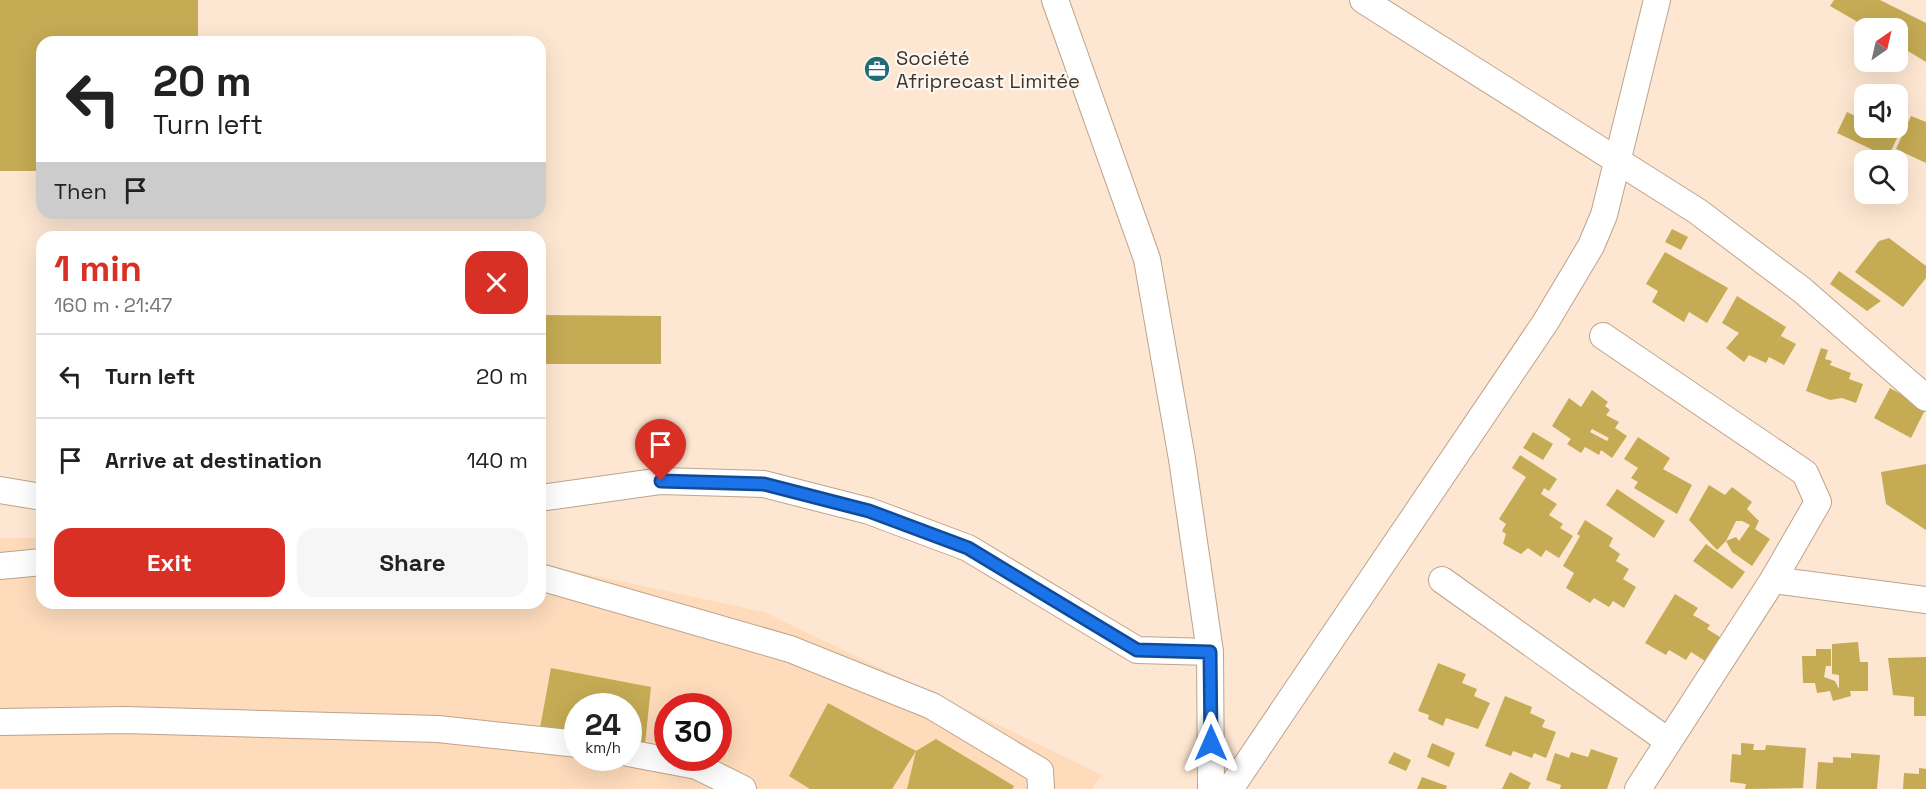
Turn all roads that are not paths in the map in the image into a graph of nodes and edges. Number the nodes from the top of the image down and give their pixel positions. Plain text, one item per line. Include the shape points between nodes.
1 (1055, 0) edge
2 (1363, 0) edge
3 (1657, 0) edge
4 (1619, 164) junction
5 (1603, 336) dead end
6 (1926, 398) edge
7 (0, 490) edge
8 (36, 496) edge
9 (546, 497) edge
10 (36, 563) edge
11 (0, 566) edge
12 (546, 579) edge
13 (1442, 580) dead end
14 (1773, 580) junction
15 (1926, 600) edge
16 (1210, 652) junction
17 (0, 722) edge
18 (1668, 741) junction
19 (564, 743) edge
20 (642, 756) edge
21 (743, 789) edge
22 (1041, 789) edge
23 (1211, 789) edge
24 (1230, 789) edge
25 (1638, 789) edge

1 - 16 street via 1147,259
2 - 4 street
3 - 4 street
4 - 6 street via 1697,212 1767,262
4 - 24 street via 1591,246 1545,323
5 - 14 street via 1805,473 1818,502
7 - 8 street
9 - 16 street via 661,481 764,484 869,511 968,548 1137,650
10 - 11 street
12 - 22 street via 790,649 932,706 1040,771
13 - 18 street
14 - 15 street
14 - 18 street
16 - 23 street
17 - 19 street via 125,720 404,728
18 - 25 street
20 - 21 street via 697,766

